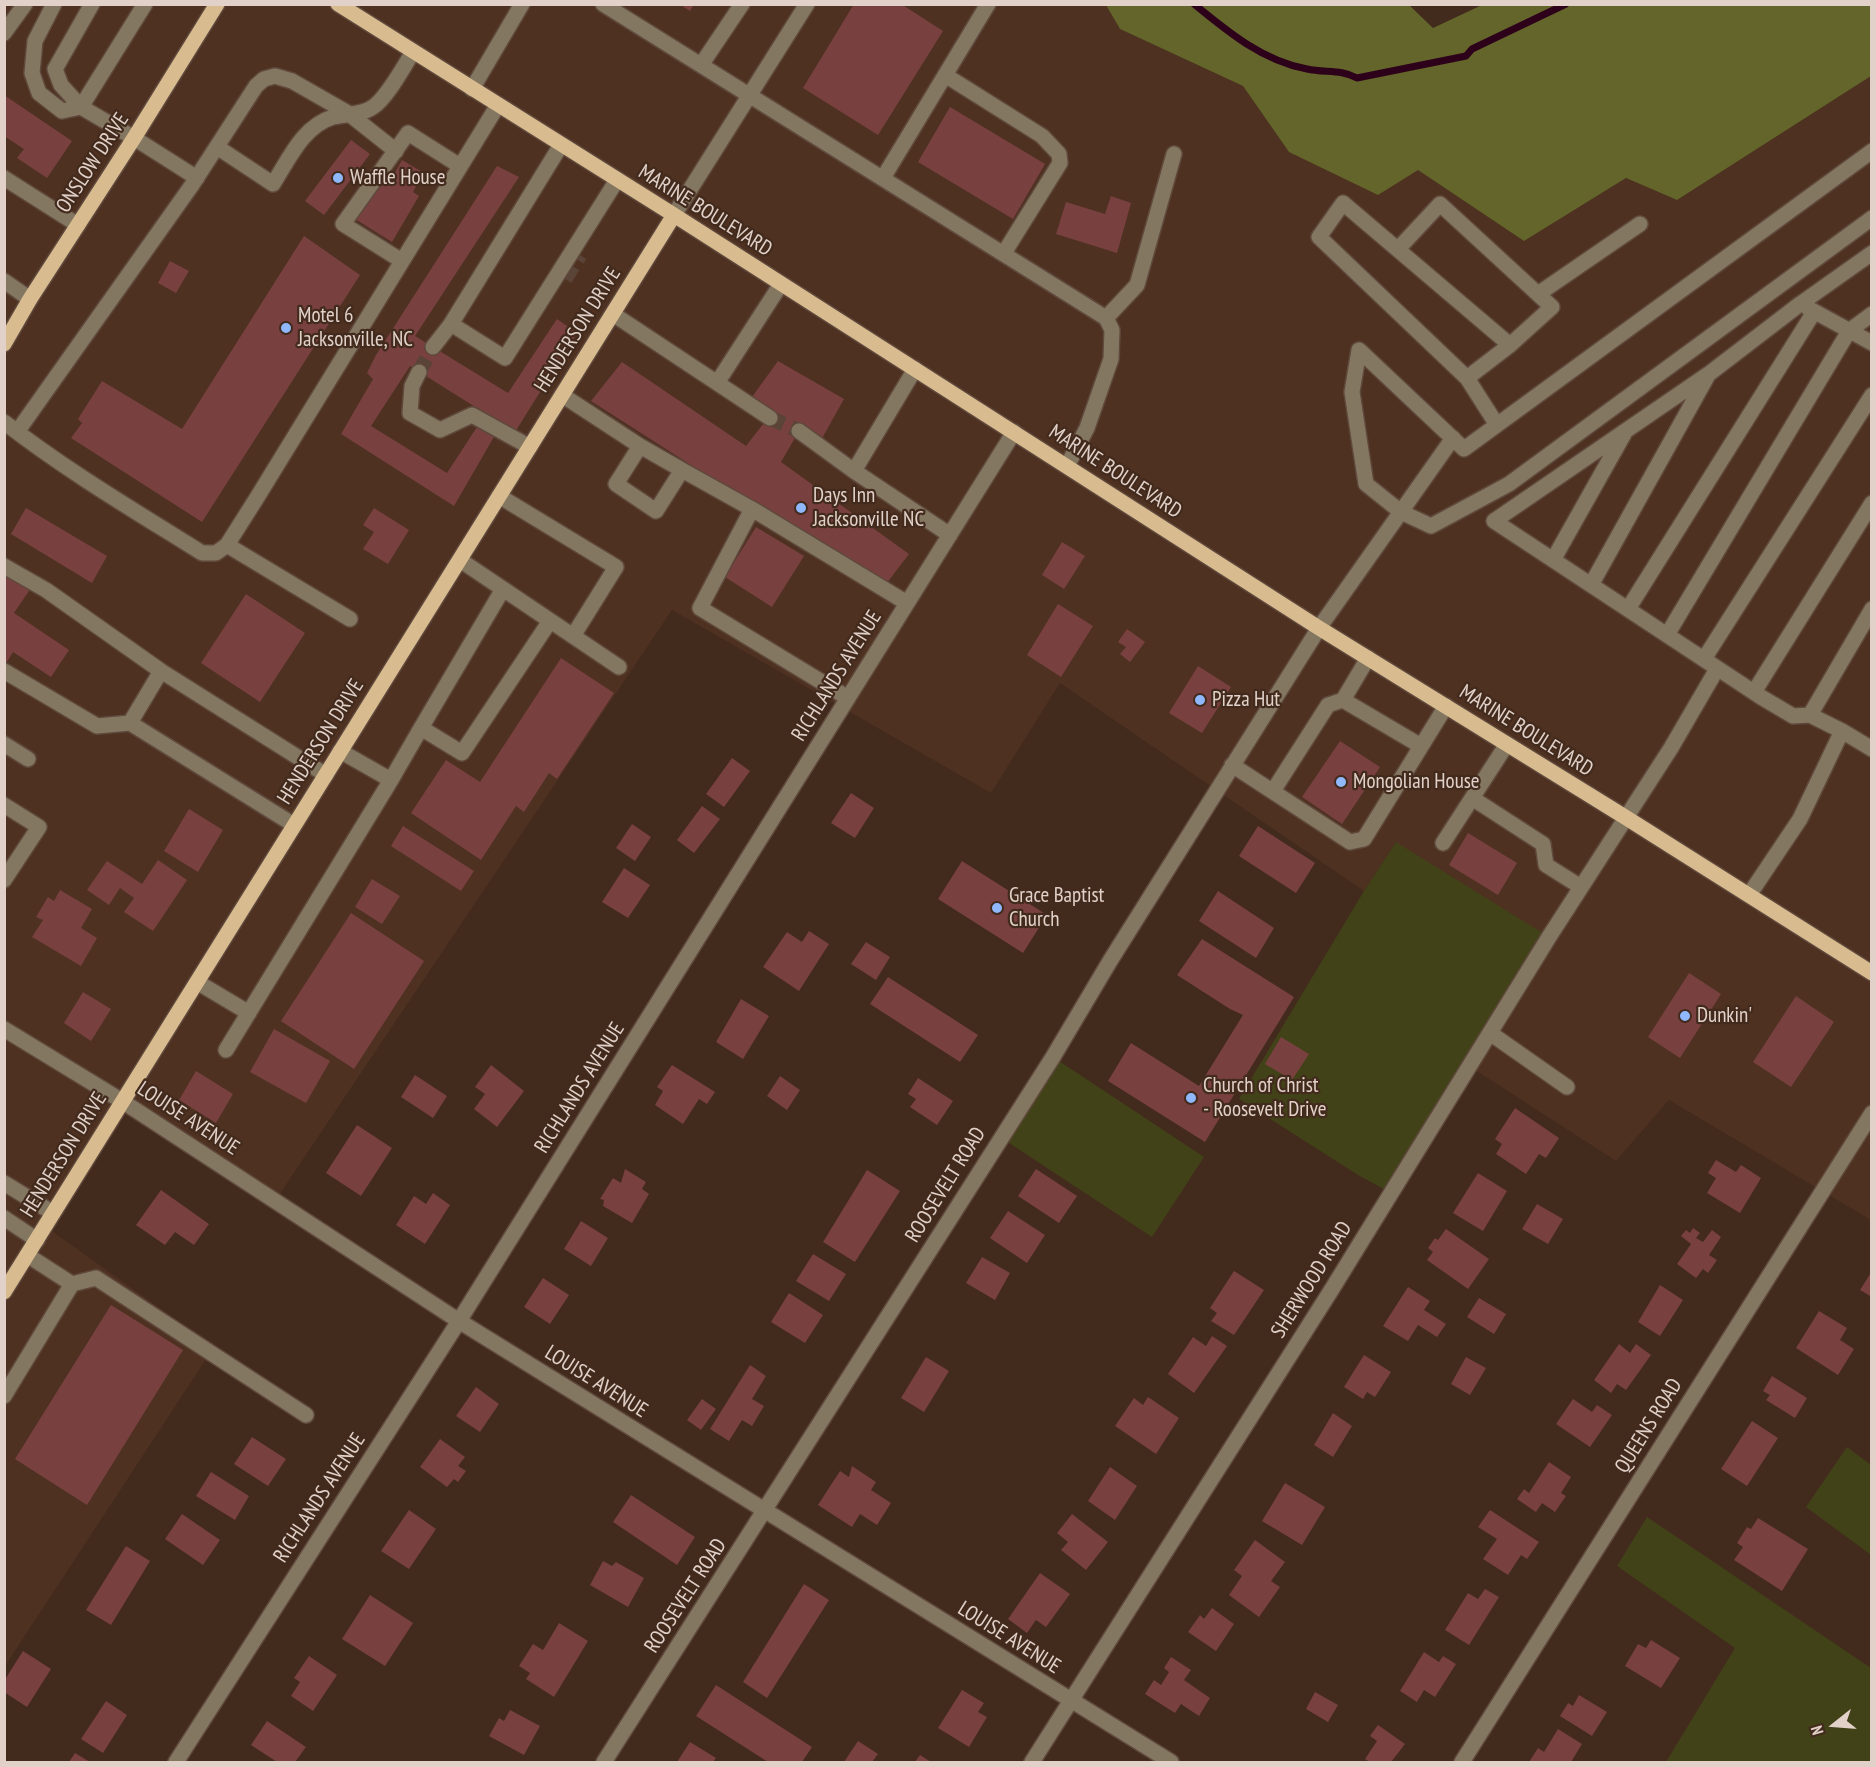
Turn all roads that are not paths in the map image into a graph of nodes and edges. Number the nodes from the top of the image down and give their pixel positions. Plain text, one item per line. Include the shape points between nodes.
1 (25, 4) edge
2 (54, 4) edge
3 (92, 4) edge
4 (145, 4) edge
5 (217, 4) edge
6 (338, 4) edge
7 (522, 4) edge
8 (742, 4) edge
9 (807, 4) edge
10 (988, 4) edge
11 (610, 6) edge
12 (4, 33) edge
13 (413, 52) junction
14 (701, 65) junction
15 (945, 75) junction
16 (472, 89) junction
17 (750, 95) junction
18 (498, 105) junction
19 (81, 107) junction
20 (348, 113) junction
21 (135, 138) junction
22 (561, 145) junction
23 (217, 147) junction
24 (396, 151) junction
25 (1872, 151) edge
26 (1174, 154) dead end
27 (460, 166) junction
28 (4, 178) edge
29 (197, 178) junction
30 (883, 178) junction
31 (617, 180) junction
32 (674, 215) junction
33 (1872, 218) edge
34 (1640, 224) dead end
35 (78, 225) junction
36 (580, 239) junction
37 (1398, 249) junction
38 (1872, 253) edge
39 (1004, 254) junction
40 (580, 255) tunnel mouth
41 (402, 261) junction
42 (565, 279) tunnel mouth
43 (4, 281) edge
44 (781, 284) junction
45 (549, 289) junction
46 (1538, 294) junction
47 (30, 299) junction
48 (1800, 304) junction
49 (1814, 312) junction
50 (613, 314) junction
51 (1872, 314) edge
52 (1106, 318) junction
53 (451, 324) junction
54 (1849, 331) junction
55 (1872, 343) edge
56 (4, 344) edge
57 (1510, 345) junction
58 (434, 347) tunnel mouth
59 (915, 369) junction
60 (419, 372) tunnel mouth
61 (1710, 373) junction
62 (1467, 378) junction
63 (717, 383) junction
64 (562, 395) junction
65 (1872, 395) edge
66 (770, 418) tunnel mouth
67 (4, 423) edge
68 (1497, 425) junction
69 (799, 430) tunnel mouth
70 (1625, 431) junction
71 (17, 432) junction
72 (1014, 432) junction
73 (1453, 438) junction
74 (640, 446) junction
75 (530, 447) junction
76 (1067, 466) junction
77 (682, 470) junction
78 (854, 471) junction
79 (499, 496) junction
80 (1872, 503) edge
81 (752, 510) junction
82 (1401, 512) junction
83 (950, 535) junction
84 (227, 545) junction
85 (460, 560) junction
86 (1553, 560) junction
87 (4, 566) edge
88 (1591, 585) junction
89 (503, 589) junction
90 (907, 603) junction
91 (1628, 609) junction
92 (1872, 609) edge
93 (350, 619) dead end
94 (550, 621) junction
95 (1319, 628) junction
96 (1667, 635) junction
97 (573, 636) junction
98 (1368, 658) junction
99 (1704, 659) junction
100 (619, 667) dead end
101 (1718, 669) junction
102 (4, 671) edge
103 (161, 671) junction
104 (1754, 692) junction
105 (848, 698) junction
106 (1343, 700) junction
107 (1446, 706) junction
108 (1810, 715) junction
109 (130, 723) junction
110 (421, 728) junction
111 (1842, 731) junction
112 (4, 744) edge
113 (1507, 744) junction
114 (1421, 747) junction
115 (1872, 748) edge
116 (340, 751) junction
117 (28, 759) dead end
118 (1232, 765) junction
119 (326, 775) junction
120 (391, 780) junction
121 (1273, 791) junction
122 (1472, 798) junction
123 (4, 805) edge
124 (1625, 817) junction
125 (294, 825) junction
126 (1443, 843) dead end
127 (4, 880) edge
128 (1581, 887) junction
129 (1749, 895) junction
130 (1872, 973) edge
131 (197, 982) junction
132 (249, 1013) junction
133 (4, 1029) edge
134 (1490, 1033) junction
135 (226, 1050) dead end
136 (1567, 1087) dead end
137 (122, 1101) junction
138 (1872, 1113) edge
139 (4, 1183) edge
140 (53, 1213) junction
141 (4, 1218) edge
142 (37, 1240) junction
143 (27, 1255) junction
144 (72, 1284) junction
145 (4, 1292) edge
146 (459, 1321) junction
147 (4, 1396) edge
148 (306, 1415) dead end
149 (765, 1511) junction
150 (1071, 1702) junction
151 (176, 1762) edge
152 (604, 1762) edge
153 (1032, 1762) edge
154 (1171, 1762) edge
155 (1462, 1762) edge

1 - 12 street
2 - 19 street via 35,41 32,73 39,93 62,111
3 - 19 street via 55,69 61,85
4 - 19 street
5 - 21 main road, ONSLOW DRIVE
6 - 13 main road, MARINE BOULEVARD
7 - 16 street
8 - 14 street
9 - 17 street
10 - 15 street
11 - 14 street
13 - 16 main road, MARINE BOULEVARD
13 - 20 street via 379,103 371,109
14 - 17 street
15 - 30 street
15 - 39 street via 1041,136 1059,154 1060,163
16 - 18 main road, MARINE BOULEVARD
17 - 30 street
17 - 32 street
18 - 22 main road, MARINE BOULEVARD
18 - 27 street
19 - 21 street
20 - 23 street via 329,118 302,138 273,184
20 - 23 street via 292,81 275,76 256,86
20 - 24 street
21 - 29 street
21 - 35 main road, ONSLOW DRIVE
22 - 31 main road, MARINE BOULEVARD
22 - 53 street
23 - 29 street
24 - 27 street via 408,133
24 - 41 street via 343,224
25 - 68 street
26 - 52 street via 1137,285
27 - 41 street
28 - 35 street
29 - 71 street
30 - 39 street
31 - 32 main road, MARINE BOULEVARD
31 - 36 street
32 - 44 main road, MARINE BOULEVARD
32 - 50 main road, HENDERSON DRIVE
33 - 82 street via 1509,484 1431,526
34 - 46 street
35 - 47 main road, ONSLOW DRIVE
36 - 40 street
36 - 45 street
37 - 46 street via 1440,204
37 - 57 street
37 - 62 street via 1343,203 1319,237
38 - 48 street
39 - 52 street
41 - 84 street
42 - 45 street via 559,287
43 - 47 street
44 - 59 main road, MARINE BOULEVARD
44 - 63 street
45 - 53 street via 505,358
46 - 57 street via 1552,307
47 - 56 main road, ONSLOW DRIVE
48 - 49 street
48 - 61 street
49 - 54 street
49 - 91 street
50 - 63 street
50 - 64 main road, HENDERSON DRIVE
51 - 54 street
52 - 76 street via 1112,330 1111,359 1087,428
53 - 58 street
54 - 55 street
54 - 96 street
57 - 62 street
59 - 72 main road, MARINE BOULEVARD
59 - 78 street
60 - 75 street via 412,386 410,413 440,430 472,415
61 - 70 street
61 - 88 street
62 - 68 street
63 - 66 street
64 - 74 street
64 - 75 main road, HENDERSON DRIVE
65 - 99 street
67 - 71 street
68 - 73 street via 1464,449
69 - 78 street
70 - 86 street
70 - 86 street via 1494,521
71 - 84 street via 202,553 216,553
72 - 76 main road, MARINE BOULEVARD
72 - 83 street, RICHLANDS AVENUE
73 - 82 street, ROOSEVELT ROAD
73 - 82 street via 1359,350 1352,392 1366,484
74 - 77 street
74 - 77 street via 616,484 656,511
75 - 79 main road, HENDERSON DRIVE
76 - 95 main road, MARINE BOULEVARD
77 - 81 street
78 - 83 street
79 - 85 main road, HENDERSON DRIVE
79 - 97 street via 616,567
80 - 104 street
81 - 90 street
81 - 105 street via 700,608
82 - 95 street, ROOSEVELT ROAD
83 - 90 street, RICHLANDS AVENUE
84 - 93 street
85 - 89 street
85 - 116 main road, HENDERSON DRIVE
86 - 88 street
87 - 103 street
88 - 91 street
89 - 94 street
89 - 110 street
90 - 105 street, RICHLANDS AVENUE
91 - 96 street
92 - 108 street
94 - 97 street
94 - 110 street via 462,753
95 - 98 main road, MARINE BOULEVARD
95 - 118 street, ROOSEVELT ROAD
96 - 99 street
97 - 100 street
98 - 106 street
98 - 107 main road, MARINE BOULEVARD
99 - 101 street
101 - 104 street
101 - 124 street, SHERWOOD ROAD
102 - 109 street via 97,726
103 - 109 street
103 - 119 street
104 - 108 street via 1794,716
105 - 146 street, RICHLANDS AVENUE
106 - 114 street
106 - 121 street via 1328,705
107 - 113 main road, MARINE BOULEVARD
107 - 114 street
108 - 111 street
109 - 125 street
110 - 120 street
111 - 115 street
111 - 129 street via 1800,819
112 - 117 street
113 - 122 street
113 - 124 main road, MARINE BOULEVARD
114 - 121 street via 1364,839 1350,842
116 - 119 main road, HENDERSON DRIVE
116 - 120 street
118 - 121 street
118 - 149 street, ROOSEVELT ROAD via 1053,1057
119 - 125 main road, HENDERSON DRIVE
120 - 132 street
122 - 126 street
122 - 128 street via 1544,844 1546,865
123 - 127 street via 39,827
124 - 128 street, SHERWOOD ROAD
124 - 129 main road, MARINE BOULEVARD
125 - 131 main road, HENDERSON DRIVE
128 - 134 street, SHERWOOD ROAD
129 - 130 main road, MARINE BOULEVARD
131 - 132 street
131 - 137 main road, HENDERSON DRIVE
132 - 135 street
133 - 137 street, LOUISE AVENUE
134 - 136 street
134 - 150 street, SHERWOOD ROAD
137 - 140 main road, HENDERSON DRIVE
137 - 146 street, LOUISE AVENUE
138 - 155 street, QUEENS ROAD
139 - 140 street
140 - 142 main road, HENDERSON DRIVE
141 - 142 street
142 - 143 main road, HENDERSON DRIVE
143 - 144 street
143 - 145 main road, HENDERSON DRIVE
144 - 147 street
144 - 148 street via 96,1278
146 - 149 street, LOUISE AVENUE
146 - 151 street, RICHLANDS AVENUE
149 - 150 street, LOUISE AVENUE
149 - 152 street, ROOSEVELT ROAD
150 - 153 street, SHERWOOD ROAD
150 - 154 street, LOUISE AVENUE

